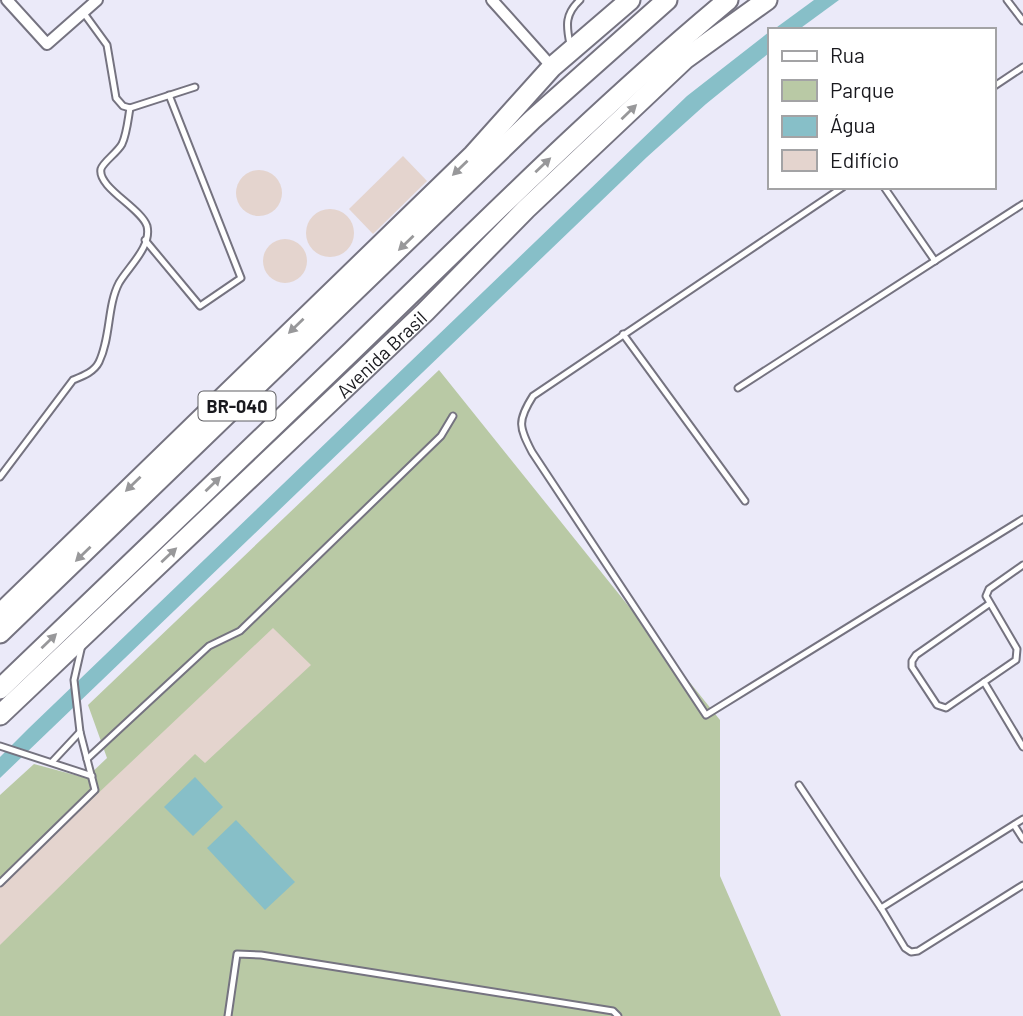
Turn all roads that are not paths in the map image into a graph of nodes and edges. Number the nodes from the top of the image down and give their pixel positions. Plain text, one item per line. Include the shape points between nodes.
1 (7, 0) edge
2 (97, 0) edge
3 (492, 0) edge
4 (580, 0) edge
5 (630, 0) edge
6 (649, 0) edge
7 (667, 0) edge
8 (728, 0) edge
9 (767, 0) edge
10 (1007, 0) edge
11 (83, 12) junction
12 (1023, 21) edge
13 (571, 50) junction
14 (552, 67) junction
15 (1023, 67) edge
16 (995, 86) edge
17 (195, 87) dead end
18 (169, 95) junction
19 (130, 108) junction
20 (473, 179) junction
21 (840, 189) edge
22 (885, 189) edge
23 (1023, 204) edge
24 (526, 209) junction
25 (145, 240) junction
26 (935, 261) junction
27 (622, 334) junction
28 (354, 349) junction
29 (738, 388) dead end
30 (453, 416) dead end
31 (0, 477) edge
32 (745, 502) dead end
33 (1023, 519) edge
34 (1023, 565) edge
35 (989, 604) junction
36 (0, 614) edge
37 (0, 634) edge
38 (83, 635) junction
39 (984, 682) junction
40 (0, 689) edge
41 (0, 715) edge
42 (80, 732) junction
43 (3, 746) edge
44 (1023, 747) edge
45 (87, 759) junction
46 (52, 762) junction
47 (92, 776) junction
48 (799, 785) dead end
49 (1023, 819) edge
50 (1014, 825) junction
51 (1023, 839) edge
52 (0, 883) edge
53 (1023, 885) edge
54 (881, 908) junction
55 (228, 1016) edge
56 (618, 1016) edge

1 - 11 street via 49,44
2 - 11 street
3 - 14 street
4 - 13 lane via 566,23
5 - 13 highway
6 - 20 highway via 500,142
7 - 20 highway, BR-040
28 -> 8 highway, Avenida Brasil / BR-040 via 529,177
24 -> 9 highway, Avenida Brasil via 703,43
10 - 12 lane
11 - 19 lane via 107,46 118,102
13 - 14 highway
14 -> 36 highway via 474,155
15 - 16 lane
17 - 18 lane
18 - 19 lane
18 - 25 lane via 241,278 200,306
19 - 25 lane via 123,143 101,172 104,181 141,215 148,233
20 -> 37 highway, BR-040
21 - 27 lane
22 - 26 lane
23 - 26 lane
24 - 28 highway
38 -> 24 highway, Avenida Brasil via 415,321
25 - 31 lane via 118,284 98,365 73,380
26 - 29 lane
27 - 32 lane
27 - 33 lane via 533,396 520,430 706,715
40 -> 28 highway, Avenida Brasil / BR-040
30 - 45 lane via 441,436 240,631 209,646
34 - 35 lane via 989,589
35 - 39 lane via 1018,655
35 - 39 lane via 912,661 941,708
38 - 41 highway, Avenida Brasil
38 - 42 lane via 74,680
39 - 44 lane
42 - 45 lane
42 - 46 lane
43 - 46 lane
45 - 47 lane
46 - 47 lane
47 - 52 lane via 95,790
48 - 54 lane
49 - 50 lane
50 - 51 lane
50 - 54 lane
53 - 54 lane via 918,951 905,948
55 - 56 lane via 237,954 613,1011

